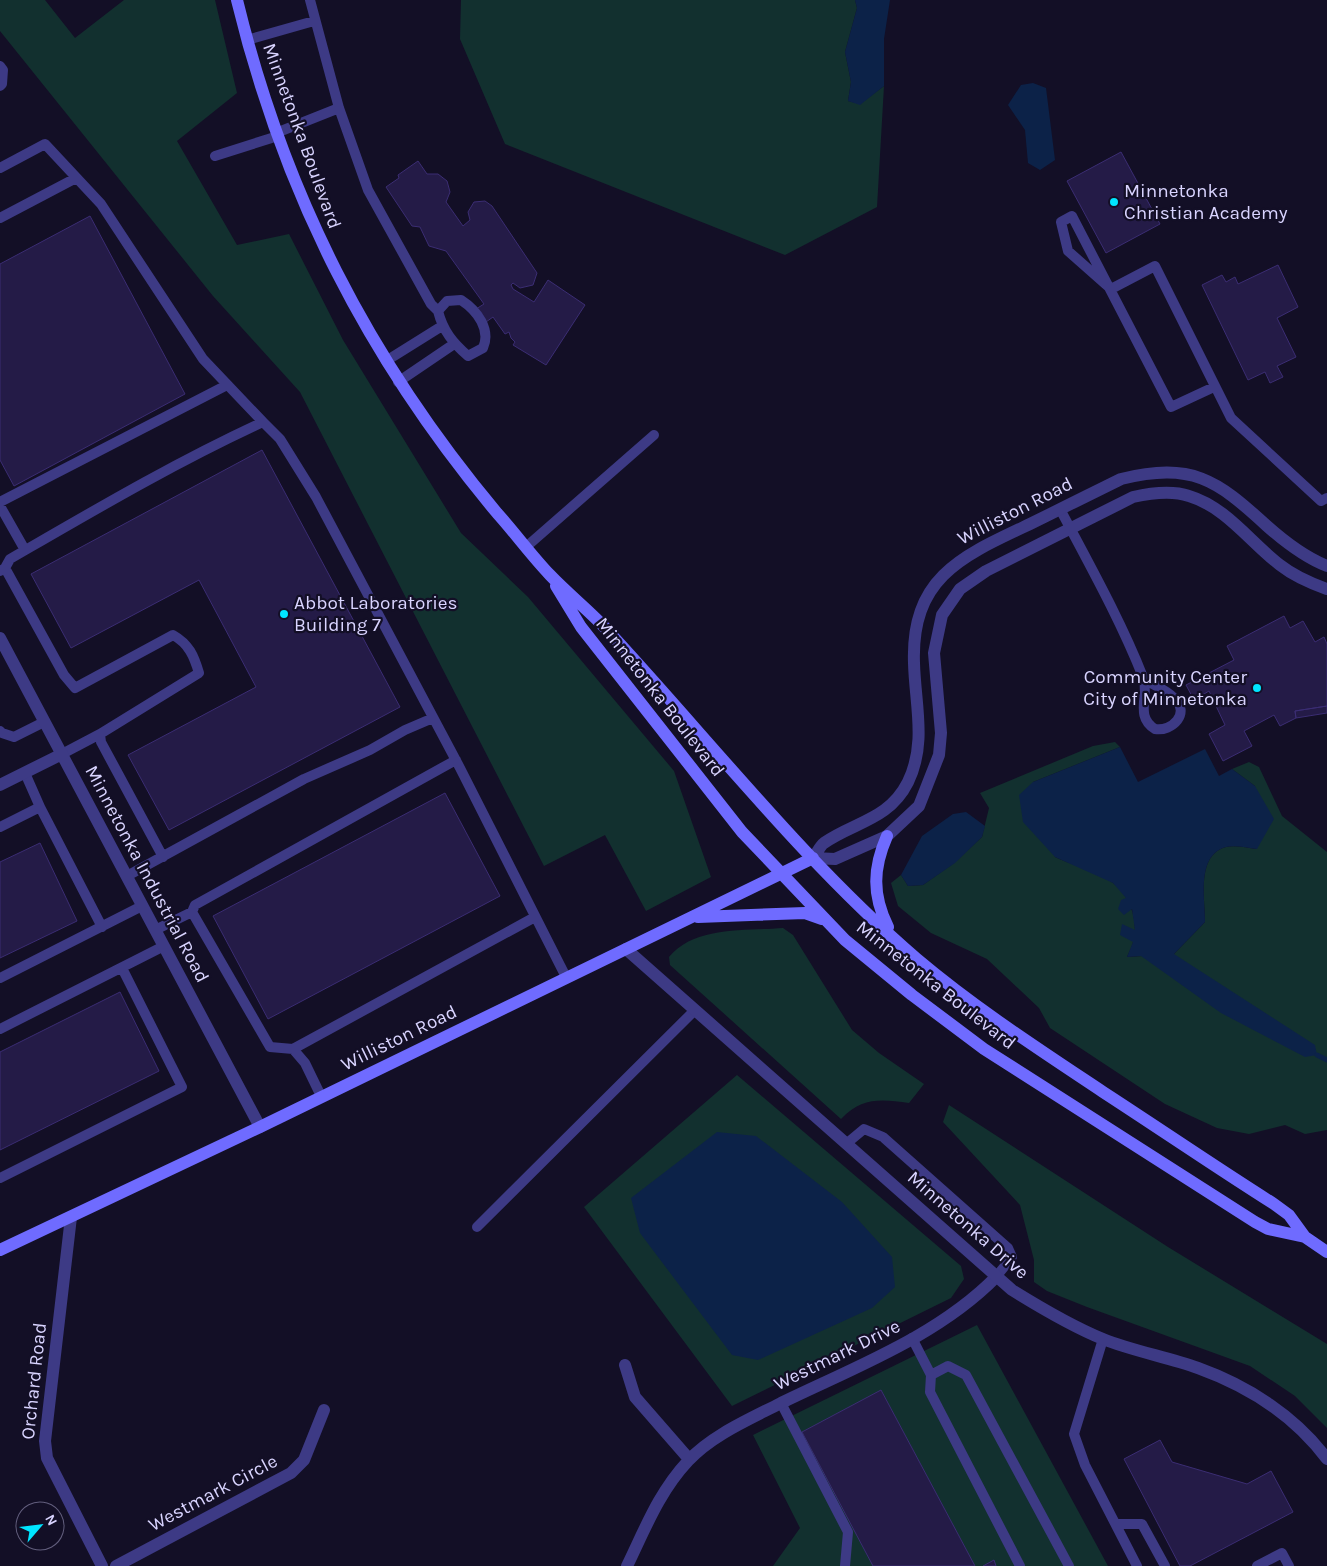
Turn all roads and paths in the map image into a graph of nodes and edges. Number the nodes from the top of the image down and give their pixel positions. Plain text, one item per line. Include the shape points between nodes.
1 (237, 0) edge
2 (310, 0) edge
3 (314, 21) junction
4 (247, 40) junction
5 (0, 66) edge
6 (0, 86) edge
7 (339, 108) junction
8 (277, 135) junction
9 (215, 156) dead end
10 (0, 168) edge
11 (76, 178) junction
12 (0, 218) edge
13 (1111, 289) junction
14 (438, 312) junction
15 (442, 326) junction
16 (454, 344) junction
17 (386, 361) junction
18 (398, 382) junction
19 (227, 385) junction
20 (1214, 387) junction
21 (263, 422) junction
22 (654, 435) dead end
23 (1327, 498) edge
24 (0, 502) edge
25 (0, 506) edge
26 (1060, 509) junction
27 (1070, 529) junction
28 (526, 547) junction
29 (25, 550) junction
30 (1327, 566) edge
31 (2, 569) edge
32 (549, 574) junction
33 (1327, 589) edge
34 (0, 638) edge
35 (1144, 679) junction
36 (433, 718) junction
37 (44, 722) junction
38 (0, 730) edge
39 (100, 738) junction
40 (62, 754) junction
41 (456, 760) junction
42 (25, 773) junction
43 (0, 785) edge
44 (40, 807) junction
45 (0, 827) edge
46 (887, 836) junction
47 (163, 857) junction
48 (814, 858) junction
49 (781, 873) junction
50 (127, 876) junction
51 (142, 906) junction
52 (192, 912) junction
53 (536, 917) junction
54 (693, 917) junction
55 (826, 920) junction
56 (102, 927) junction
57 (155, 930) junction
58 (892, 936) junction
59 (164, 946) junction
60 (626, 949) junction
61 (122, 968) junction
62 (566, 977) junction
63 (0, 978) edge
64 (695, 1010) junction
65 (0, 1029) edge
66 (293, 1049) junction
67 (321, 1096) junction
68 (260, 1127) junction
69 (846, 1144) junction
70 (0, 1178) edge
71 (71, 1217) junction
72 (477, 1226) dead end
73 (1305, 1237) junction
74 (0, 1250) edge
75 (1327, 1252) edge
76 (996, 1277) junction
77 (912, 1338) junction
78 (1103, 1339) junction
79 (625, 1365) dead end
80 (931, 1376) junction
81 (781, 1403) junction
82 (324, 1410) dead end
83 (689, 1459) junction
84 (1327, 1459) edge
85 (1116, 1524) junction
86 (102, 1566) edge
87 (116, 1566) edge
88 (627, 1566) edge
89 (845, 1566) edge
90 (1020, 1566) edge
91 (1069, 1566) edge
92 (1137, 1566) edge
93 (1165, 1566) edge
94 (1257, 1566) edge
95 (1289, 1566) edge

1 - 4 main road, Minnetonka Boulevard
2 - 3 lane
3 - 4 lane
3 - 7 lane
4 - 8 main road, Minnetonka Boulevard
5 - 6 lane via 3,70
7 - 8 lane
7 - 14 lane via 368,190
8 - 9 lane
8 - 17 main road, Minnetonka Boulevard via 317,236
10 - 11 lane via 44,144
11 - 12 lane
11 - 19 lane via 101,204 203,359
13 - 13 lane via 1072,216 1061,222 1068,251
13 - 20 lane via 1171,407
13 - 20 lane via 1154,266
14 - 15 lane
14 - 16 lane via 447,302 461,300 486,328 487,339 483,348 468,356
15 - 16 lane
15 - 17 lane
16 - 18 lane
17 - 18 main road, Minnetonka Boulevard
18 - 28 main road, Minnetonka Boulevard via 461,470
19 - 21 lane
19 - 24 lane
20 - 23 lane via 1231,418 1321,501
21 - 29 lane via 194,456
21 - 36 lane via 280,439 316,497
22 - 28 lane
25 - 29 lane
26 - 27 lane
26 - 30 street, Williston Road via 1121,478 1148,472 1177,471 1203,478 1240,501 1287,544
26 - 48 street, Williston Road via 970,553 943,574 924,602 915,632 919,746 908,784 878,817 823,844
27 - 33 street, Williston Road via 1133,497 1157,492 1189,495 1225,516 1280,565 1305,581
27 - 35 lane
27 - 46 street, Williston Road via 986,571 960,589 942,615 934,653 941,733 939,755 919,806
28 - 32 main road, Minnetonka Boulevard
29 - 31 lane via 10,559
31 - 39 lane via 75,688 173,635 182,640 193,655 199,673
32 - 48 main road, Minnetonka Boulevard via 608,630
32 - 49 main road, Minnetonka Boulevard via 581,627 729,816
34 - 37 street, Minnetonka Industrial Road
35 - 35 lane via 1145,720 1155,729 1173,726 1180,716 1175,698
36 - 41 lane
36 - 47 lane via 304,779
37 - 38 lane via 14,737
37 - 40 street, Minnetonka Industrial Road
39 - 40 lane
39 - 47 lane
40 - 42 street
40 - 50 street, Minnetonka Industrial Road
41 - 52 lane via 195,906
41 - 53 lane
42 - 43 street
42 - 44 lane
44 - 45 lane
44 - 56 lane
46 - 48 street, Williston Road via 836,859
46 - 58 main road via 875,875 875,892
47 - 50 lane
48 - 49 main road, Williston Road
48 - 58 main road, Minnetonka Boulevard
49 - 54 main road, Williston Road
49 - 55 main road, Minnetonka Boulevard
50 - 51 street, Minnetonka Industrial Road
51 - 56 lane
51 - 57 street, Minnetonka Industrial Road
52 - 57 lane
52 - 66 lane via 270,1047
53 - 62 lane
53 - 66 lane
54 - 55 main road via 805,912
54 - 60 main road, Williston Road
55 - 73 main road, Minnetonka Boulevard via 912,995 1032,1081 1255,1222 1268,1229
56 - 63 lane
57 - 59 street, Minnetonka Industrial Road
58 - 73 main road, Minnetonka Boulevard via 959,993 1022,1038 1274,1204 1289,1215
59 - 61 lane
59 - 68 street, Minnetonka Industrial Road
60 - 62 main road, Williston Road
60 - 64 street, Minnetonka Drive
61 - 65 lane
61 - 70 lane via 182,1088
62 - 67 main road, Williston Road
64 - 69 street, Minnetonka Drive
64 - 72 lane
66 - 67 lane via 305,1064
67 - 68 main road, Williston Road
68 - 71 main road, Williston Road
69 - 76 street, Minnetonka Drive
69 - 76 lane via 864,1129 883,1137 956,1201 1008,1248 1012,1257
71 - 74 main road, Williston Road
71 - 86 street, Orchard Road via 44,1441 47,1458
73 - 75 main road, Minnetonka Boulevard
76 - 77 street, Westmark Drive via 953,1316
76 - 78 street, Minnetonka Drive via 1049,1314
77 - 80 lane
77 - 81 street, Westmark Drive
78 - 84 street, Minnetonka Drive via 1198,1368 1236,1384 1296,1423
78 - 85 lane via 1074,1434 1085,1465
79 - 83 street via 635,1397
80 - 90 lane via 930,1392
80 - 91 lane via 948,1366 966,1374
81 - 83 street, Westmark Drive via 740,1423
81 - 89 lane via 848,1532
82 - 87 street, Westmark Circle via 304,1460 291,1473
83 - 88 street, Westmark Drive via 651,1514
85 - 92 lane
85 - 93 lane via 1142,1524
94 - 95 lane via 1282,1553

